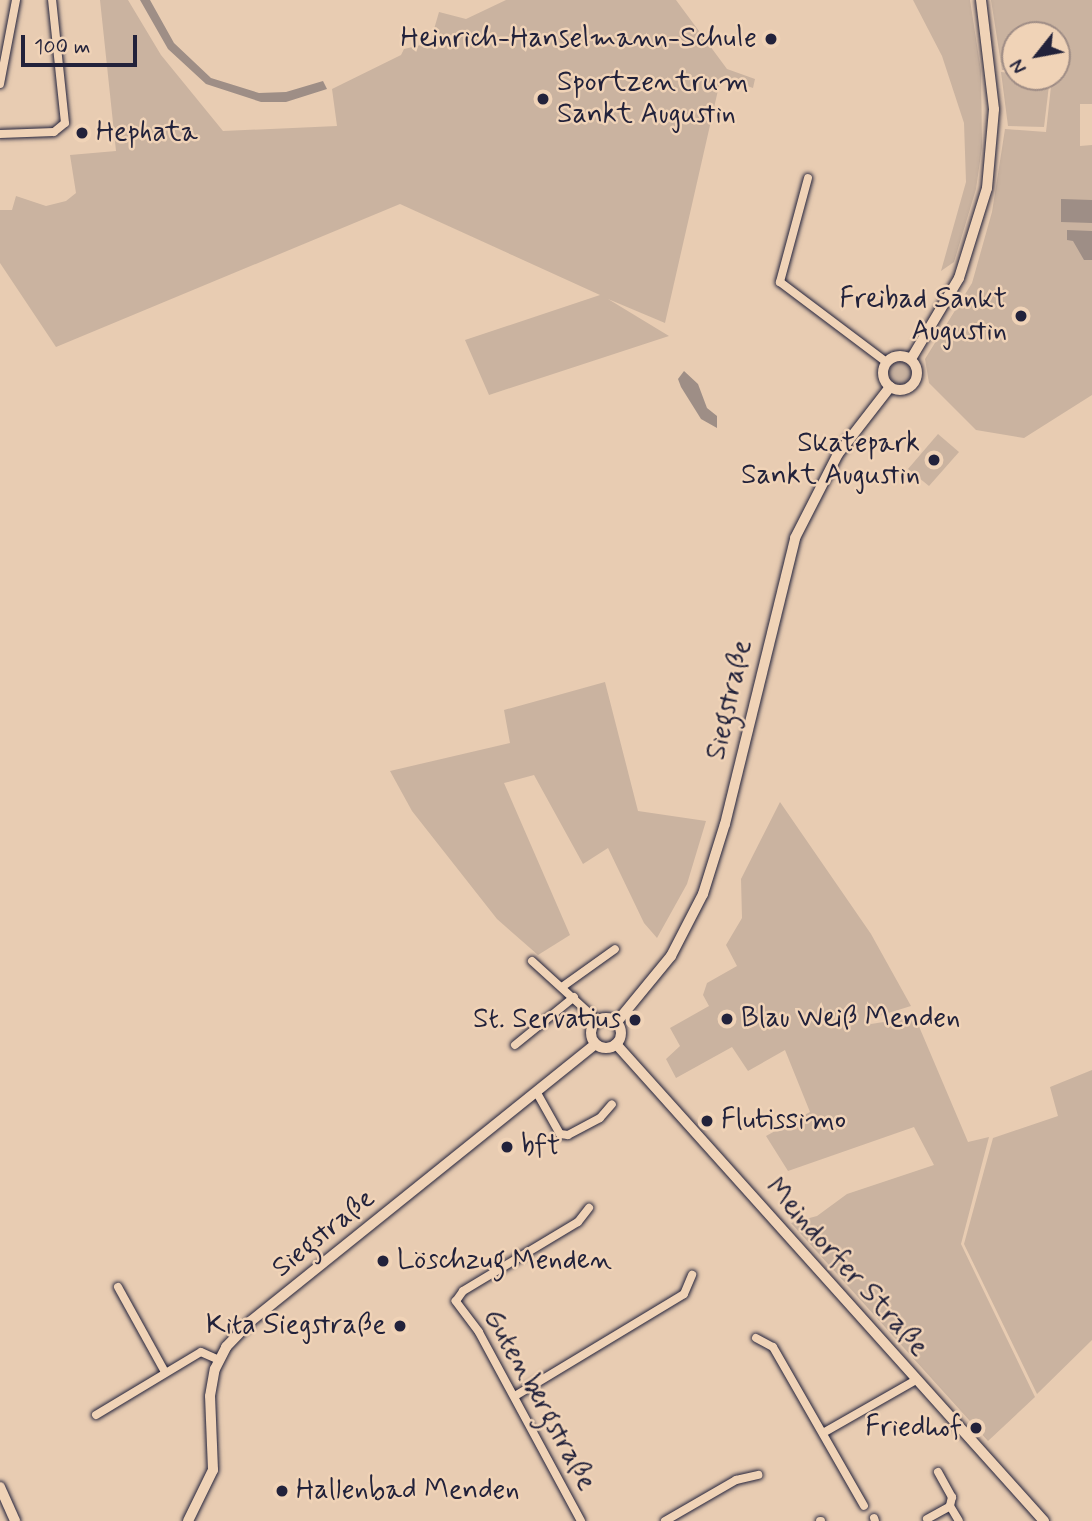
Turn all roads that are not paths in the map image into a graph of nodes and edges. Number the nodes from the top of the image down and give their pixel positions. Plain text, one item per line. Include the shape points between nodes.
1 (16, 0) edge
2 (52, 0) edge
3 (981, 0) edge
4 (0, 84) edge
5 (0, 134) edge
6 (807, 178) dead end
7 (911, 359) junction
8 (886, 362) junction
9 (890, 387) junction
10 (615, 948) dead end
11 (532, 961) dead end
12 (562, 987) junction
13 (574, 997) junction
14 (598, 1021) junction
15 (616, 1023) junction
16 (596, 1044) junction
17 (616, 1044) junction
18 (515, 1045) dead end
19 (537, 1093) junction
20 (612, 1104) dead end
21 (589, 1208) dead end
22 (692, 1275) dead end
23 (118, 1287) dead end
24 (756, 1338) dead end
25 (219, 1360) junction
26 (165, 1372) junction
27 (916, 1380) junction
28 (515, 1396) junction
29 (96, 1415) dead end
30 (822, 1433) junction
31 (938, 1472) dead end
32 (758, 1475) dead end
33 (0, 1487) edge
34 (864, 1506) dead end
35 (950, 1506) junction
36 (927, 1518) dead end
37 (15, 1521) edge
38 (188, 1521) edge
39 (581, 1521) edge
40 (665, 1521) edge
41 (958, 1521) edge
42 (1044, 1521) edge

1 - 4 street
2 - 5 street via 65,123 54,132
3 - 7 main road via 994,109 987,188 959,278
6 - 8 street via 780,282
7 - 8 main road via 895,356
7 - 9 main road, Siegstraße via 918,373 914,384 902,390
8 - 9 main road via 883,373
9 - 15 main road, Siegstraße via 838,454 794,537 704,894 671,956
10 - 12 street
11 - 12 street
12 - 13 street
13 - 14 street
13 - 18 street
14 - 15 main road
14 - 16 main road via 592,1032
15 - 17 main road via 621,1035
16 - 17 main road via 604,1048
16 - 19 main road, Siegstraße
17 - 27 main road, Meindorfer Straße
19 - 20 street via 561,1134 568,1135 600,1118
19 - 25 main road, Siegstraße via 251,1321
21 - 28 street, Gutenbergstraße via 578,1222 463,1291 456,1301
22 - 28 street via 684,1294
23 - 26 street
24 - 30 street via 773,1347
25 - 26 street via 201,1352
25 - 38 main road, Siegstraße via 211,1396 213,1471
26 - 29 street
27 - 30 street
27 - 42 main road, Meindorfer Straße
28 - 39 street, Gutenbergstraße
30 - 34 street
31 - 35 street via 952,1497
32 - 40 street via 736,1480
33 - 37 main road
35 - 36 street
35 - 41 street

